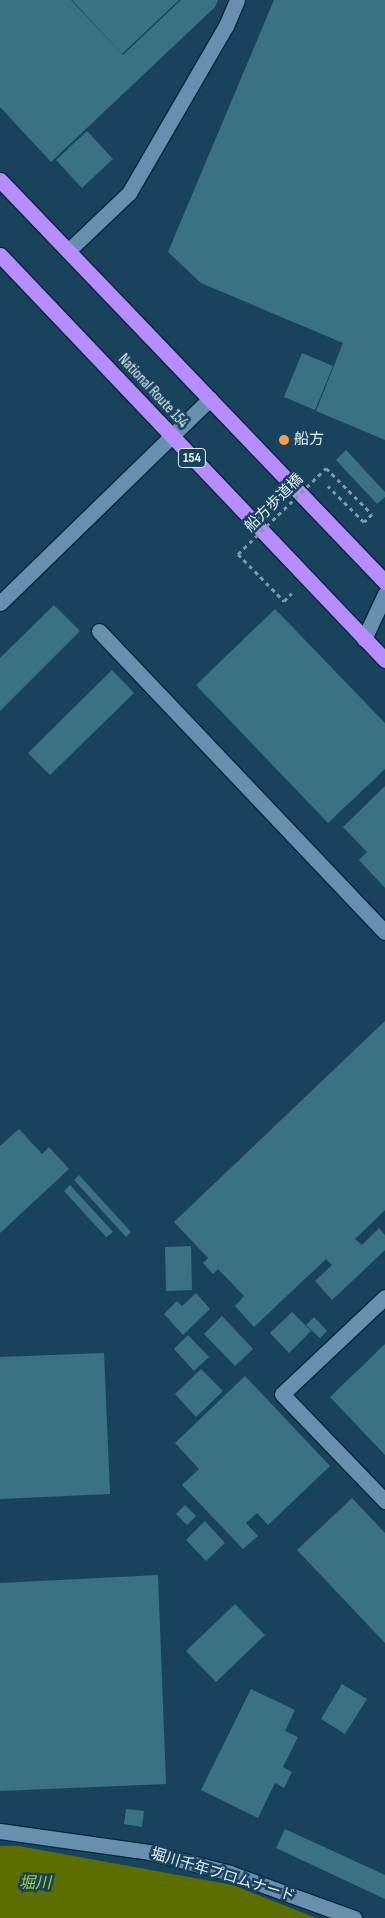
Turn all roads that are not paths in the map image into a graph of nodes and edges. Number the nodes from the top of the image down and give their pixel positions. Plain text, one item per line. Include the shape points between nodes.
1 (237, 0) edge
2 (0, 180) edge
3 (68, 251) junction
4 (0, 255) edge
5 (210, 399) junction
6 (174, 438) junction
7 (385, 582) edge
8 (385, 594) edge
9 (0, 603) edge
10 (99, 631) dead end
11 (364, 639) junction
12 (385, 660) edge
13 (385, 932) edge
14 (385, 1297) edge
15 (385, 1501) edge
16 (0, 1830) edge
17 (354, 1918) edge

1 - 3 street via 226,26 129,193
2 - 3 highway
3 - 5 highway
4 - 6 highway, National Route 154 / 154
5 - 6 street
5 - 7 highway
6 - 9 street
6 - 11 highway, National Route 154 / 154
8 - 11 street
10 - 13 street
11 - 12 highway, National Route 154 / 154
14 - 15 street via 282,1394
16 - 17 street, 堀川千年プロムナード via 149,1852 230,1874

